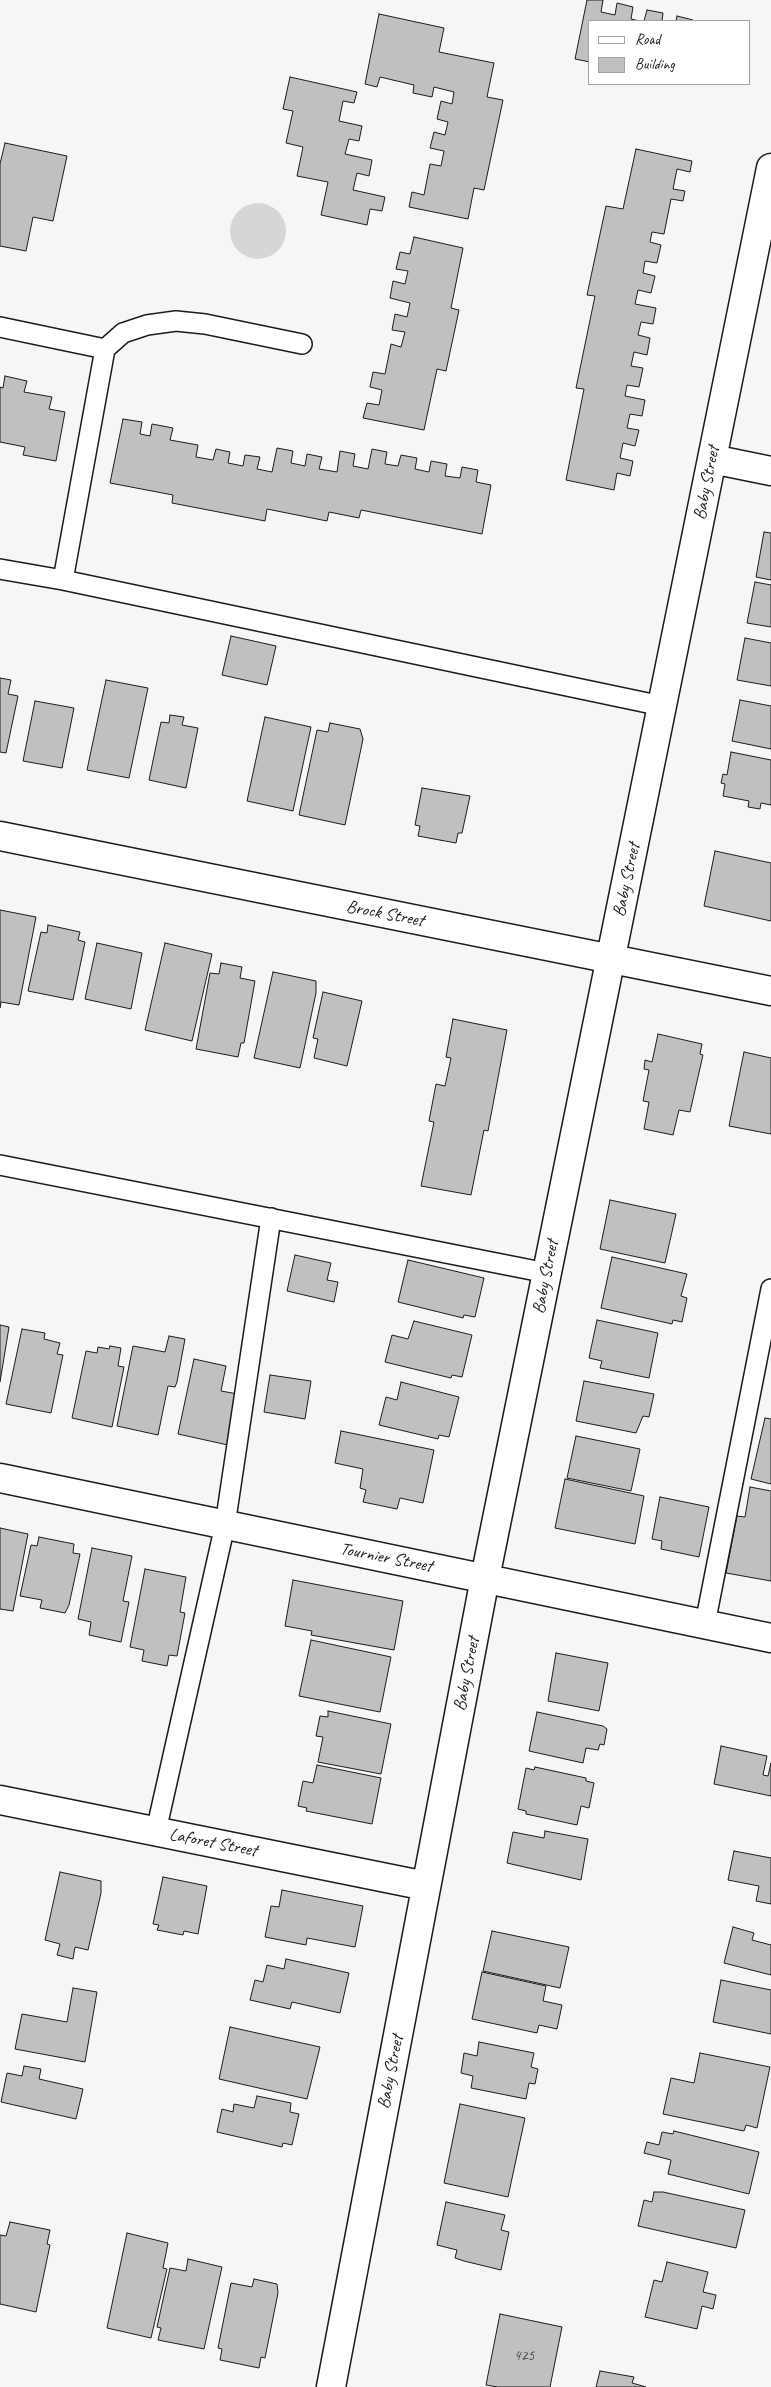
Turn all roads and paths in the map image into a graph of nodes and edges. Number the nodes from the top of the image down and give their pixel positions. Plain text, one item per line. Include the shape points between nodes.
1 (771, 168) edge
2 (0, 327) edge
3 (302, 344) dead end
4 (105, 349) junction
5 (712, 459) junction
6 (771, 471) edge
7 (0, 569) edge
8 (63, 580) junction
9 (662, 706) junction
10 (0, 836) edge
11 (611, 959) junction
12 (771, 991) edge
13 (0, 1165) edge
14 (271, 1218) junction
15 (547, 1273) junction
16 (771, 1289) edge
17 (0, 1478) edge
18 (225, 1525) junction
19 (485, 1578) junction
20 (705, 1624) junction
21 (771, 1638) edge
22 (0, 1800) edge
23 (156, 1832) junction
24 (426, 1886) junction
25 (331, 2387) edge

1 - 5 street, Baby Street
2 - 4 lane
3 - 4 lane via 176,321 147,325 123,333
4 - 8 lane
5 - 6 street
5 - 9 street, Baby Street
7 - 8 lane
8 - 9 lane
9 - 11 street, Baby Street
10 - 11 street, Brock Street
11 - 12 street, Brock Street
11 - 15 street, Baby Street
13 - 14 lane
14 - 15 lane
14 - 18 lane
15 - 19 street, Baby Street
16 - 20 lane
17 - 18 street, Tournier Street
18 - 19 street, Tournier Street
18 - 23 lane
19 - 20 street, Tournier Street
19 - 24 street, Baby Street
20 - 21 street, Tournier Street
22 - 23 street, Laforet Street
23 - 24 street, Laforet Street
24 - 25 street, Baby Street

